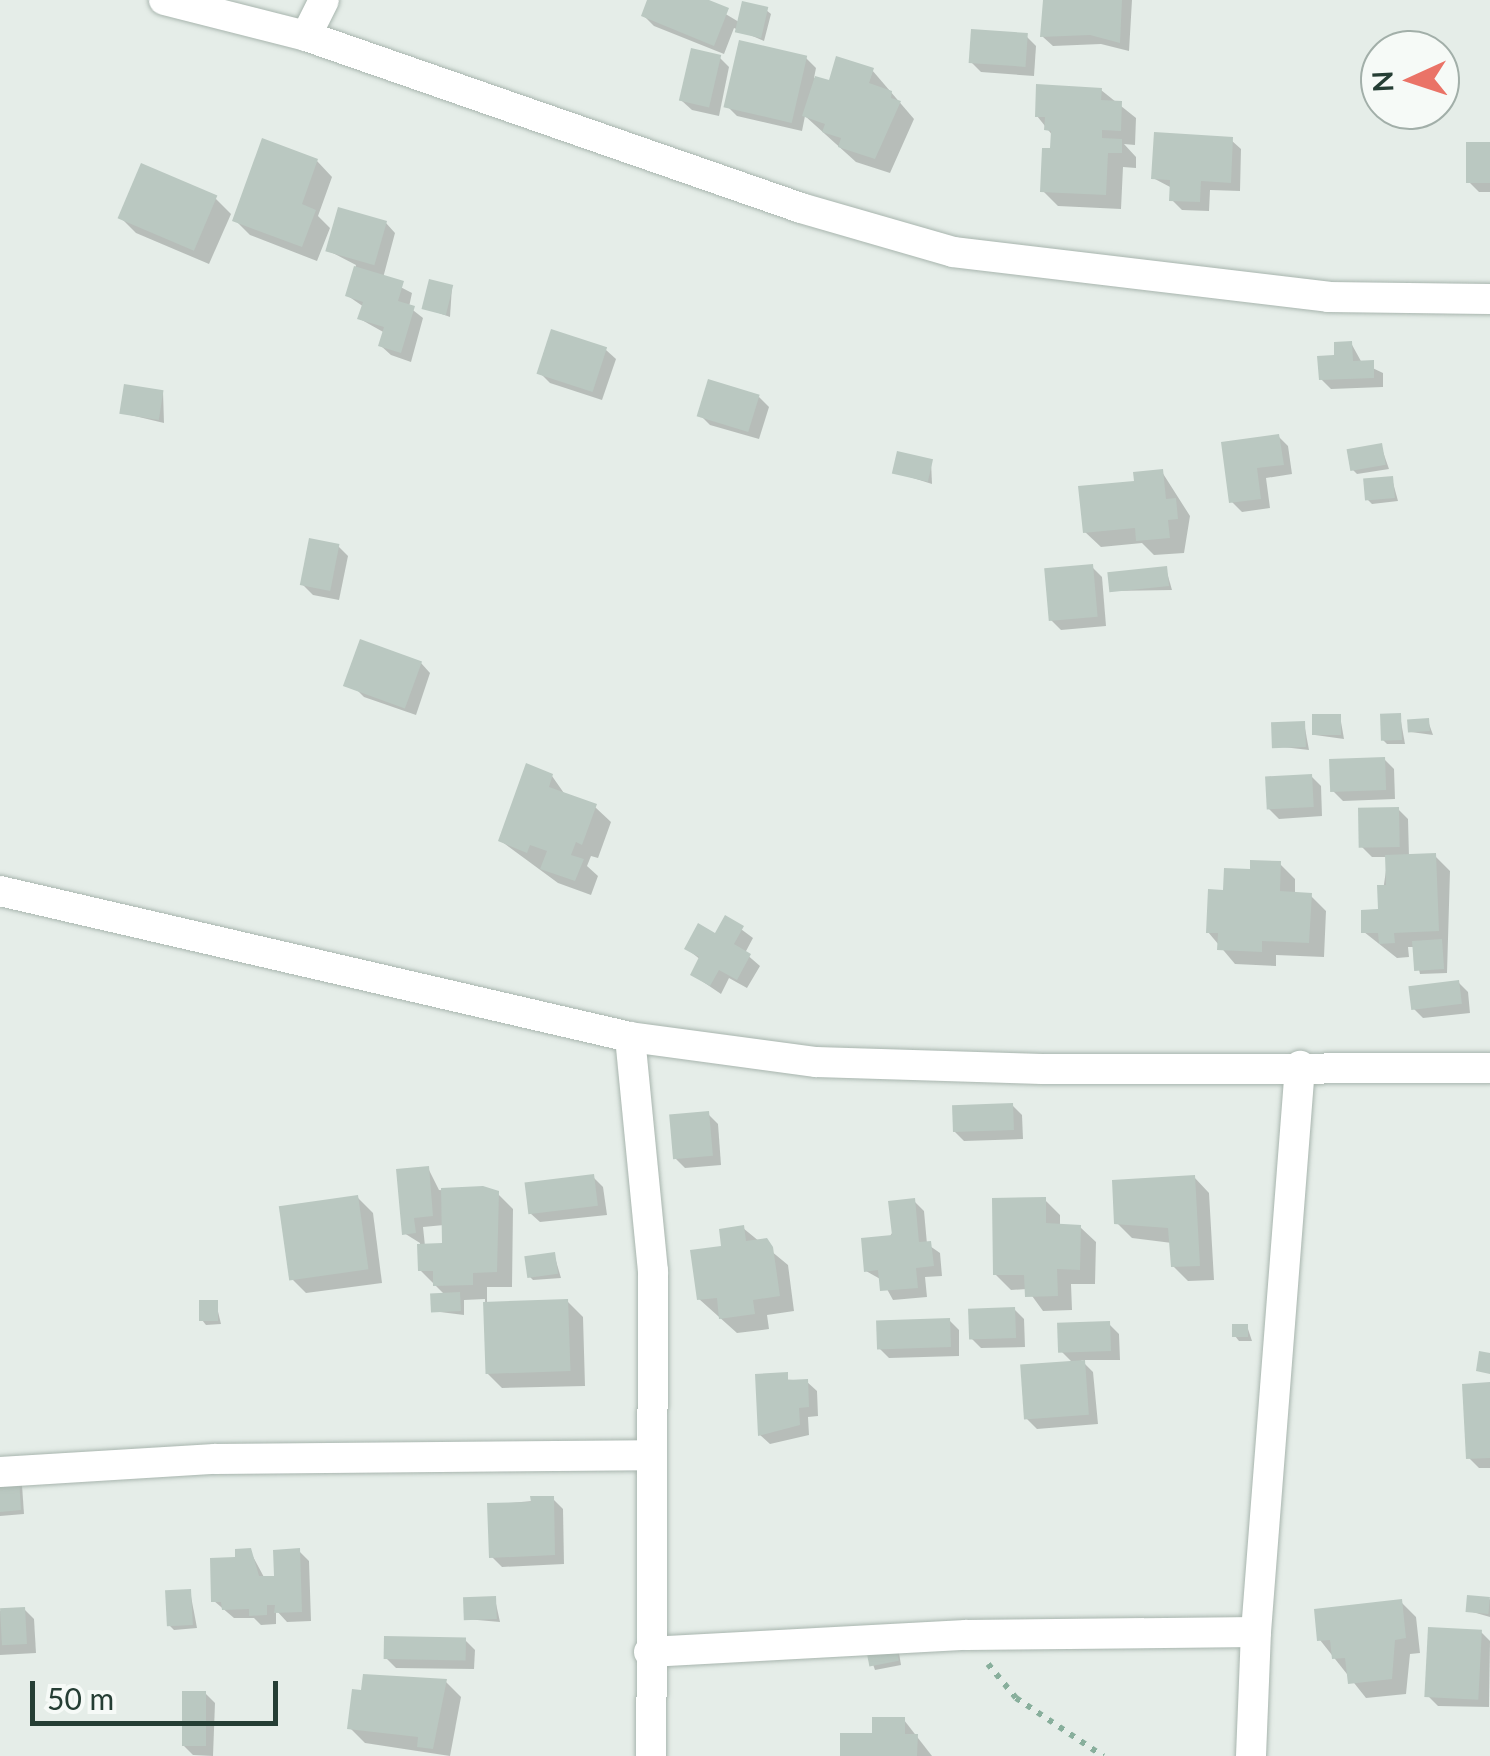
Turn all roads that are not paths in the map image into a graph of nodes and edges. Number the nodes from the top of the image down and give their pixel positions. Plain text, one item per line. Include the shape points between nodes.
1 (164, 0) edge
2 (324, 0) edge
3 (306, 36) junction
4 (1490, 300) edge
5 (0, 891) edge
6 (630, 1037) junction
7 (1300, 1066) junction
8 (1490, 1068) edge
9 (648, 1454) junction
10 (0, 1472) edge
11 (1256, 1632) junction
12 (649, 1652) junction
13 (651, 1756) edge
14 (1251, 1756) edge

1 - 3 street
2 - 3 street
3 - 4 street via 800,208 953,252 1328,297
5 - 6 street
6 - 7 street via 816,1062 1042,1070
6 - 9 street via 654,1271
7 - 8 street
7 - 11 street
9 - 10 street via 216,1458
9 - 12 street
11 - 12 street via 966,1635
11 - 14 street
12 - 13 street

